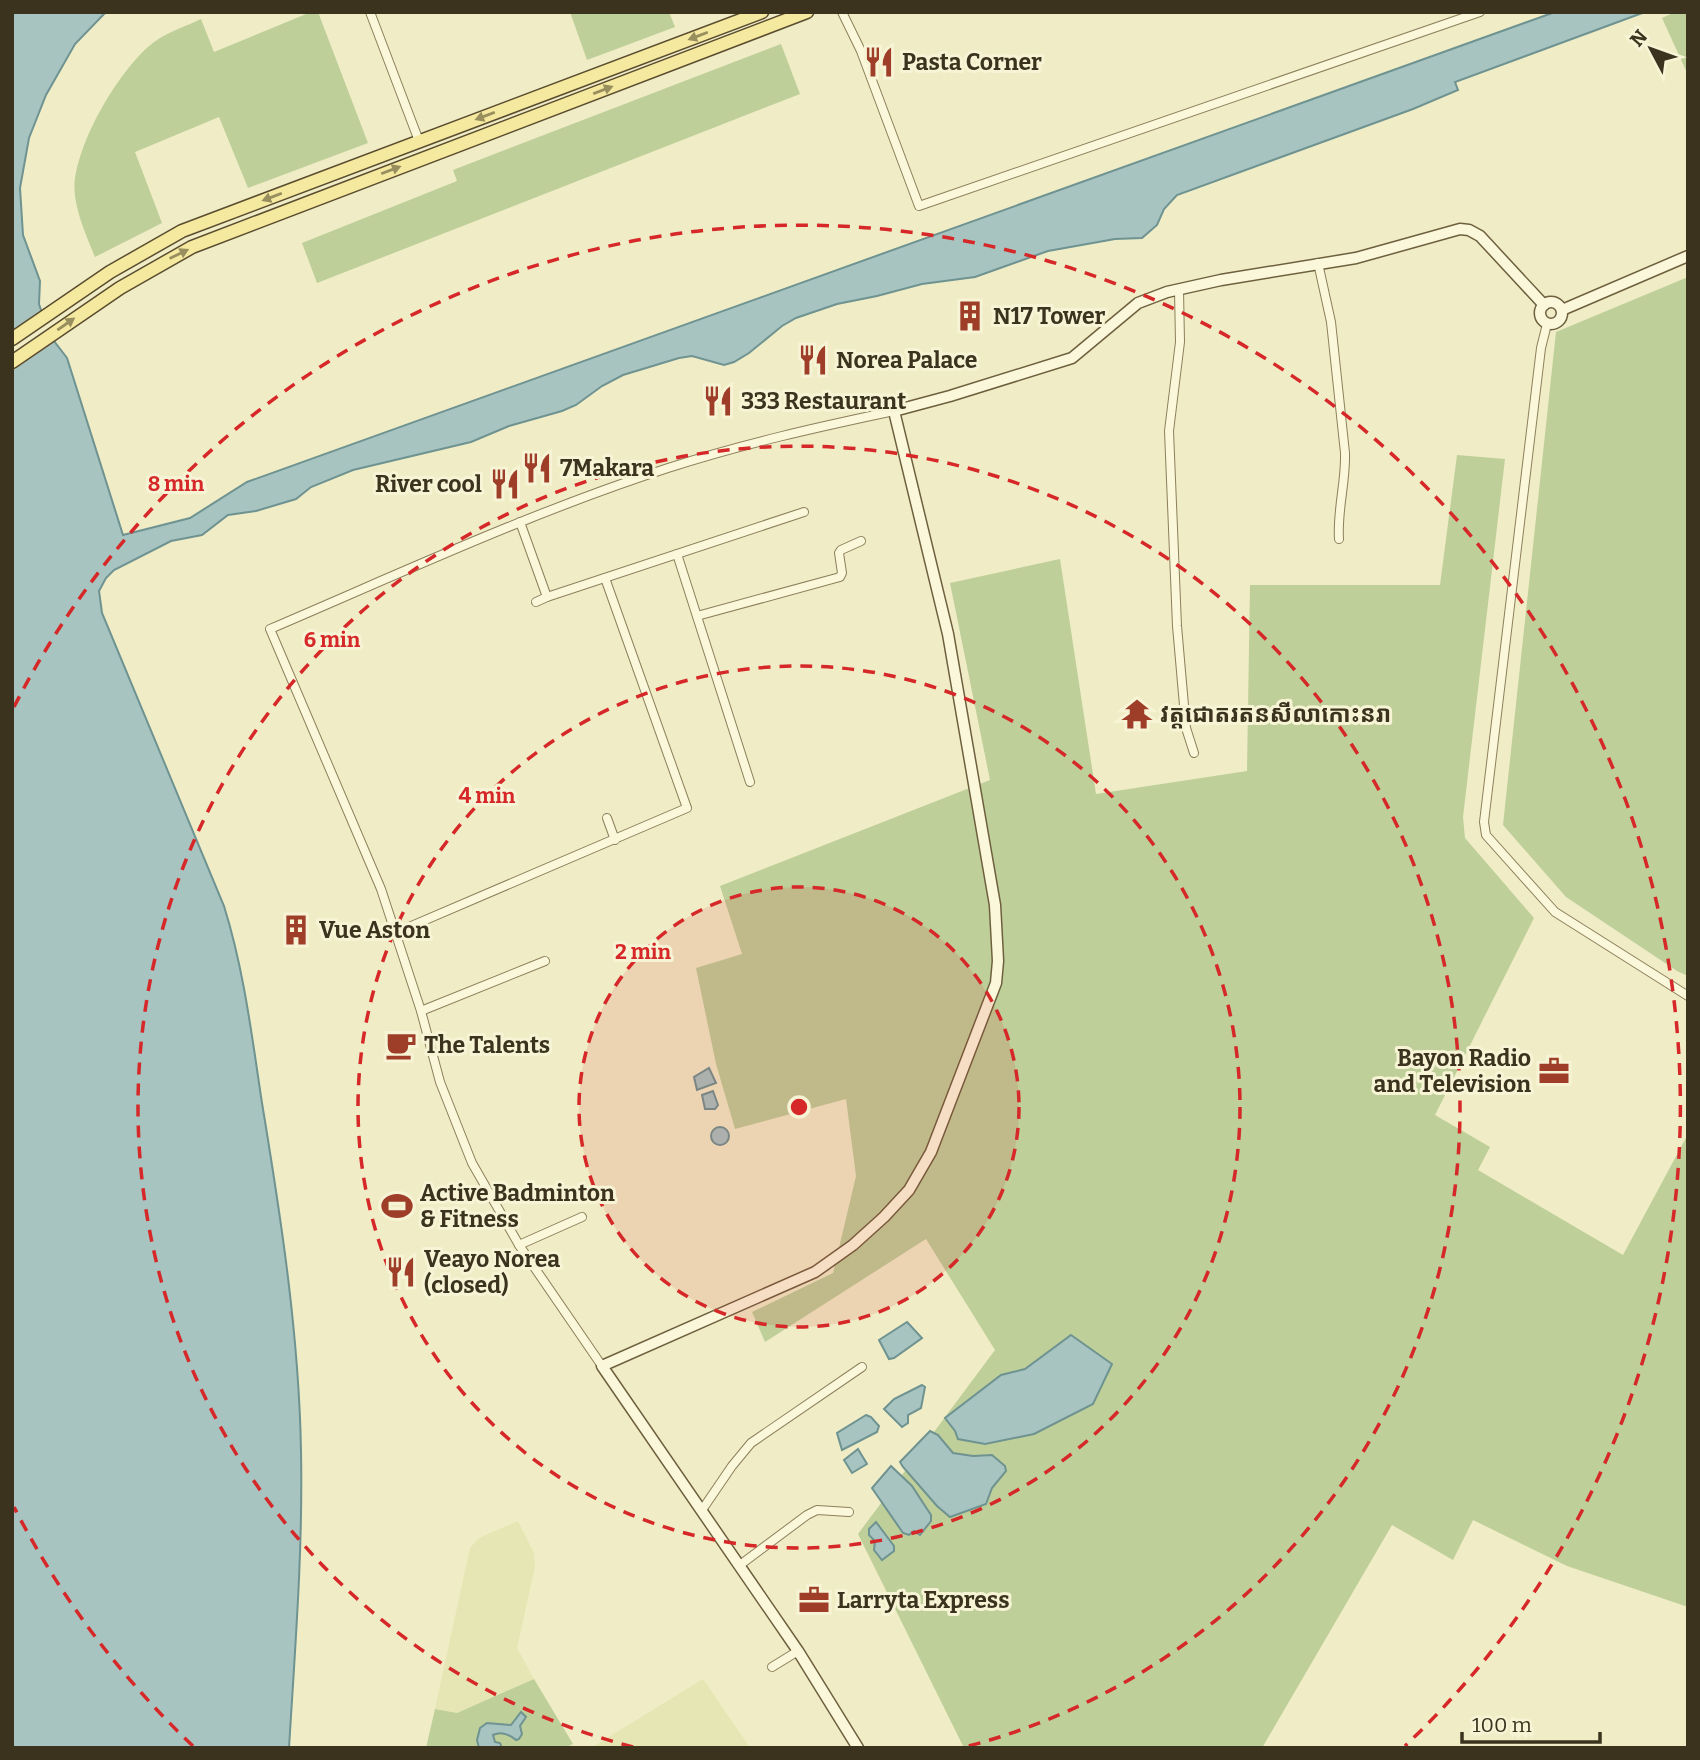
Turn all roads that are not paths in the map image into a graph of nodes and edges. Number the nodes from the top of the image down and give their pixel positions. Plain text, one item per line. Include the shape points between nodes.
1 (369, 12) edge
2 (762, 12) edge
3 (807, 12) edge
4 (842, 12) edge
5 (1480, 12) edge
6 (419, 141) junction
7 (1688, 256) edge
8 (1318, 263) junction
9 (1179, 290) junction
10 (1544, 304) junction
11 (1562, 310) junction
12 (1547, 324) junction
13 (12, 339) edge
14 (12, 362) edge
15 (894, 411) junction
16 (804, 512) dead end
17 (520, 522) junction
18 (1339, 539) dead end
19 (861, 541) dead end
20 (677, 554) junction
21 (605, 578) junction
22 (547, 597) junction
23 (536, 602) dead end
24 (697, 616) junction
25 (1194, 753) dead end
26 (750, 782) dead end
27 (607, 818) dead end
28 (615, 839) junction
29 (395, 933) junction
30 (545, 961) dead end
31 (1688, 996) edge
32 (421, 1011) junction
33 (582, 1217) dead end
34 (519, 1245) junction
35 (602, 1366) junction
36 (862, 1367) dead end
37 (702, 1510) junction
38 (849, 1512) dead end
39 (740, 1566) junction
40 (798, 1651) junction
41 (772, 1667) dead end
42 (858, 1748) edge

1 - 6 street
2 -> 6 main road
14 -> 3 main road via 163,261 220,235
4 - 5 street via 919,206
6 -> 13 main road via 182,231 110,272
7 - 11 street
8 - 9 street
8 - 10 street via 1469,230
8 - 18 street via 1333,332 1345,453
9 - 15 street via 1139,303 1072,358
9 - 25 street via 1180,342 1169,430 1172,523 1186,728
10 - 11 street via 1556,303
10 - 12 street via 1540,316
11 - 12 street via 1558,322
12 - 31 street via 1484,822 1486,835 1555,912
15 - 17 street via 699,459
15 - 35 street via 948,634 995,905 998,961 989,1007 931,1152 909,1190 884,1217 815,1272
16 - 20 street
17 - 22 street
17 - 29 street via 270,629 381,889
19 - 24 street via 841,550 840,577
20 - 21 street
20 - 24 street
21 - 22 street
21 - 28 street via 687,808
22 - 23 street
24 - 26 street
27 - 28 street
28 - 29 street
29 - 32 street
30 - 32 street
32 - 34 street via 458,1130
33 - 34 street
34 - 35 street
35 - 37 street
36 - 37 street via 751,1443
37 - 39 street
38 - 39 street via 817,1510
39 - 40 street
40 - 41 street
40 - 42 street

